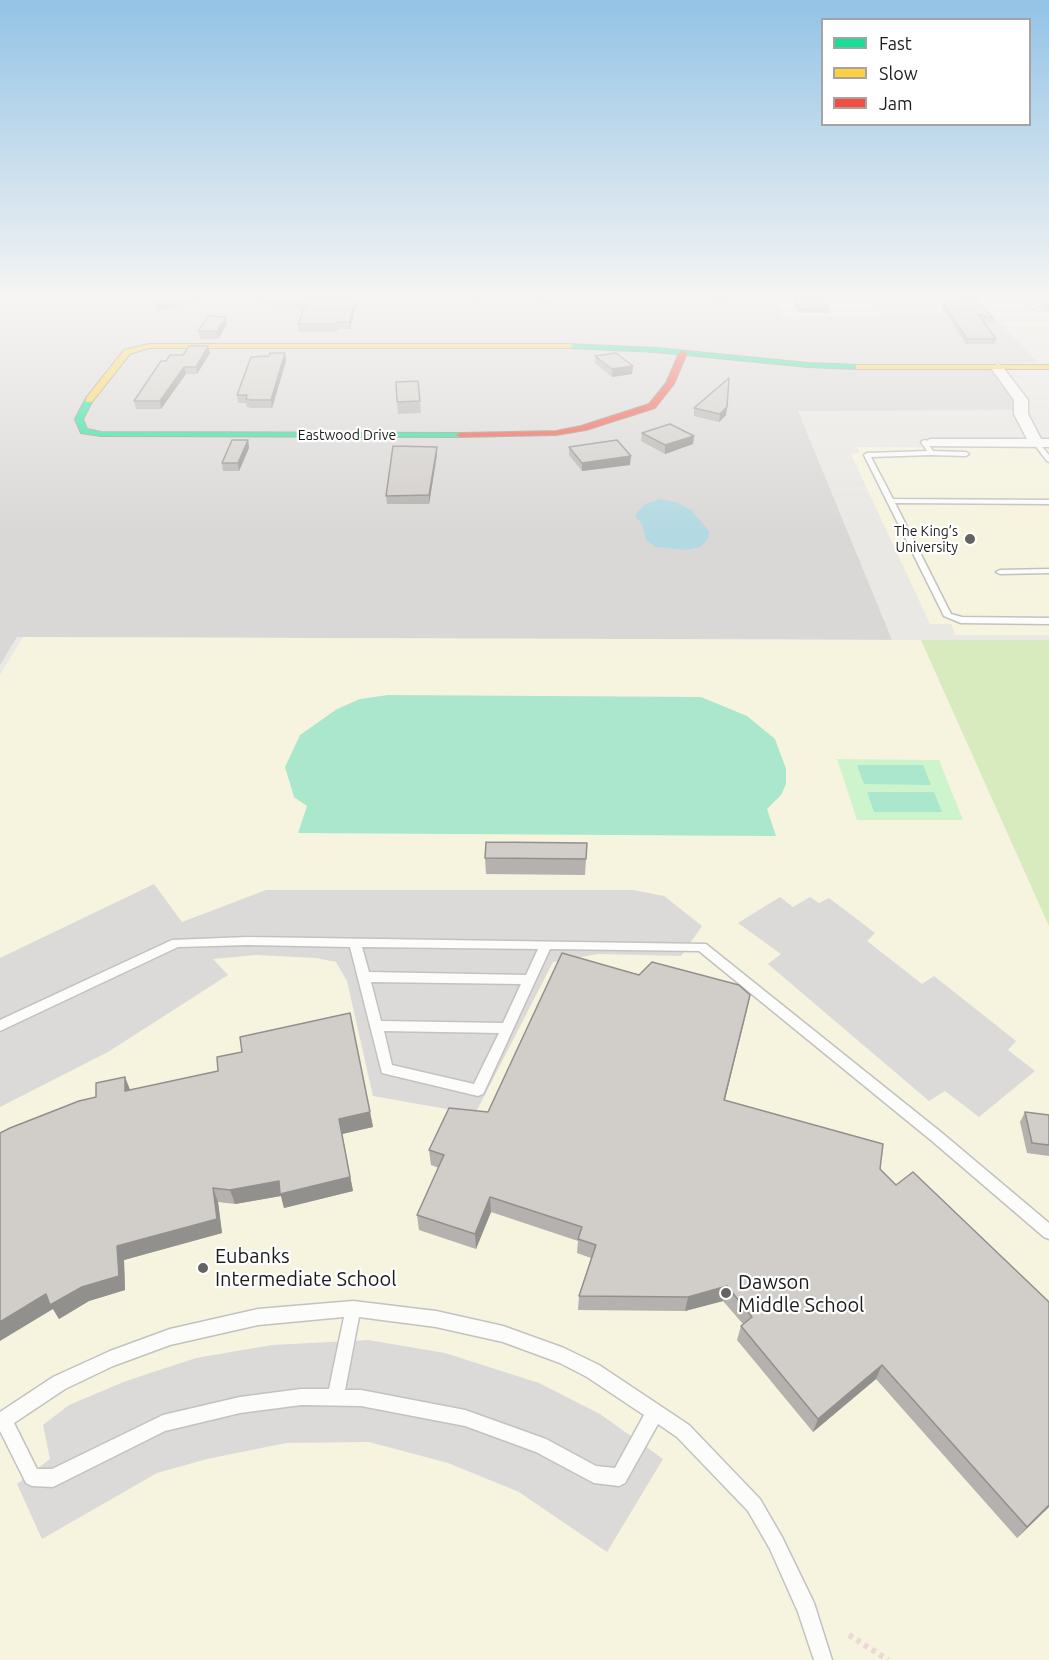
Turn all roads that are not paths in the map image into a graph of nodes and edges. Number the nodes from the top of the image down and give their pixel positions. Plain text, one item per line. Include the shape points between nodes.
1 (108, 376) edge
2 (673, 376) edge
3 (1003, 376) edge
4 (1043, 443) edge
5 (930, 448) junction
6 (966, 454) dead end
7 (1049, 460) edge
8 (890, 501) junction
9 (1049, 502) edge
10 (1049, 571) edge
11 (1000, 572) dead end
12 (1049, 621) edge
13 (355, 942) junction
14 (546, 945) junction
15 (364, 977) junction
16 (530, 980) junction
17 (0, 1026) edge
18 (377, 1026) junction
19 (507, 1028) junction
20 (1049, 1232) edge
21 (353, 1309) junction
22 (335, 1398) junction
23 (655, 1412) junction
24 (2, 1420) edge
25 (823, 1660) edge

1 - 2 street, Eastwood Drive via 82,409 79,419 84,431 214,435 556,433 652,406
3 - 4 street via 1021,400 1021,414
4 - 5 street
4 - 7 lane
5 - 6 lane
5 - 8 lane via 867,455
8 - 9 lane
8 - 12 lane via 948,616 961,620
10 - 11 lane
13 - 14 lane
13 - 15 lane
13 - 17 lane via 176,943
14 - 16 lane
14 - 20 lane via 702,947
15 - 16 lane
15 - 18 lane
16 - 19 lane
18 - 19 lane
18 - 19 lane via 387,1069 478,1090
21 - 22 lane
21 - 23 lane via 436,1319 503,1334 584,1366
21 - 24 lane via 258,1317 170,1337 59,1383
22 - 23 lane via 361,1398 465,1418 540,1445 594,1474 619,1477
22 - 24 lane via 301,1397 240,1405 163,1423 53,1478 32,1477
23 - 25 lane via 683,1431 754,1505 807,1610

